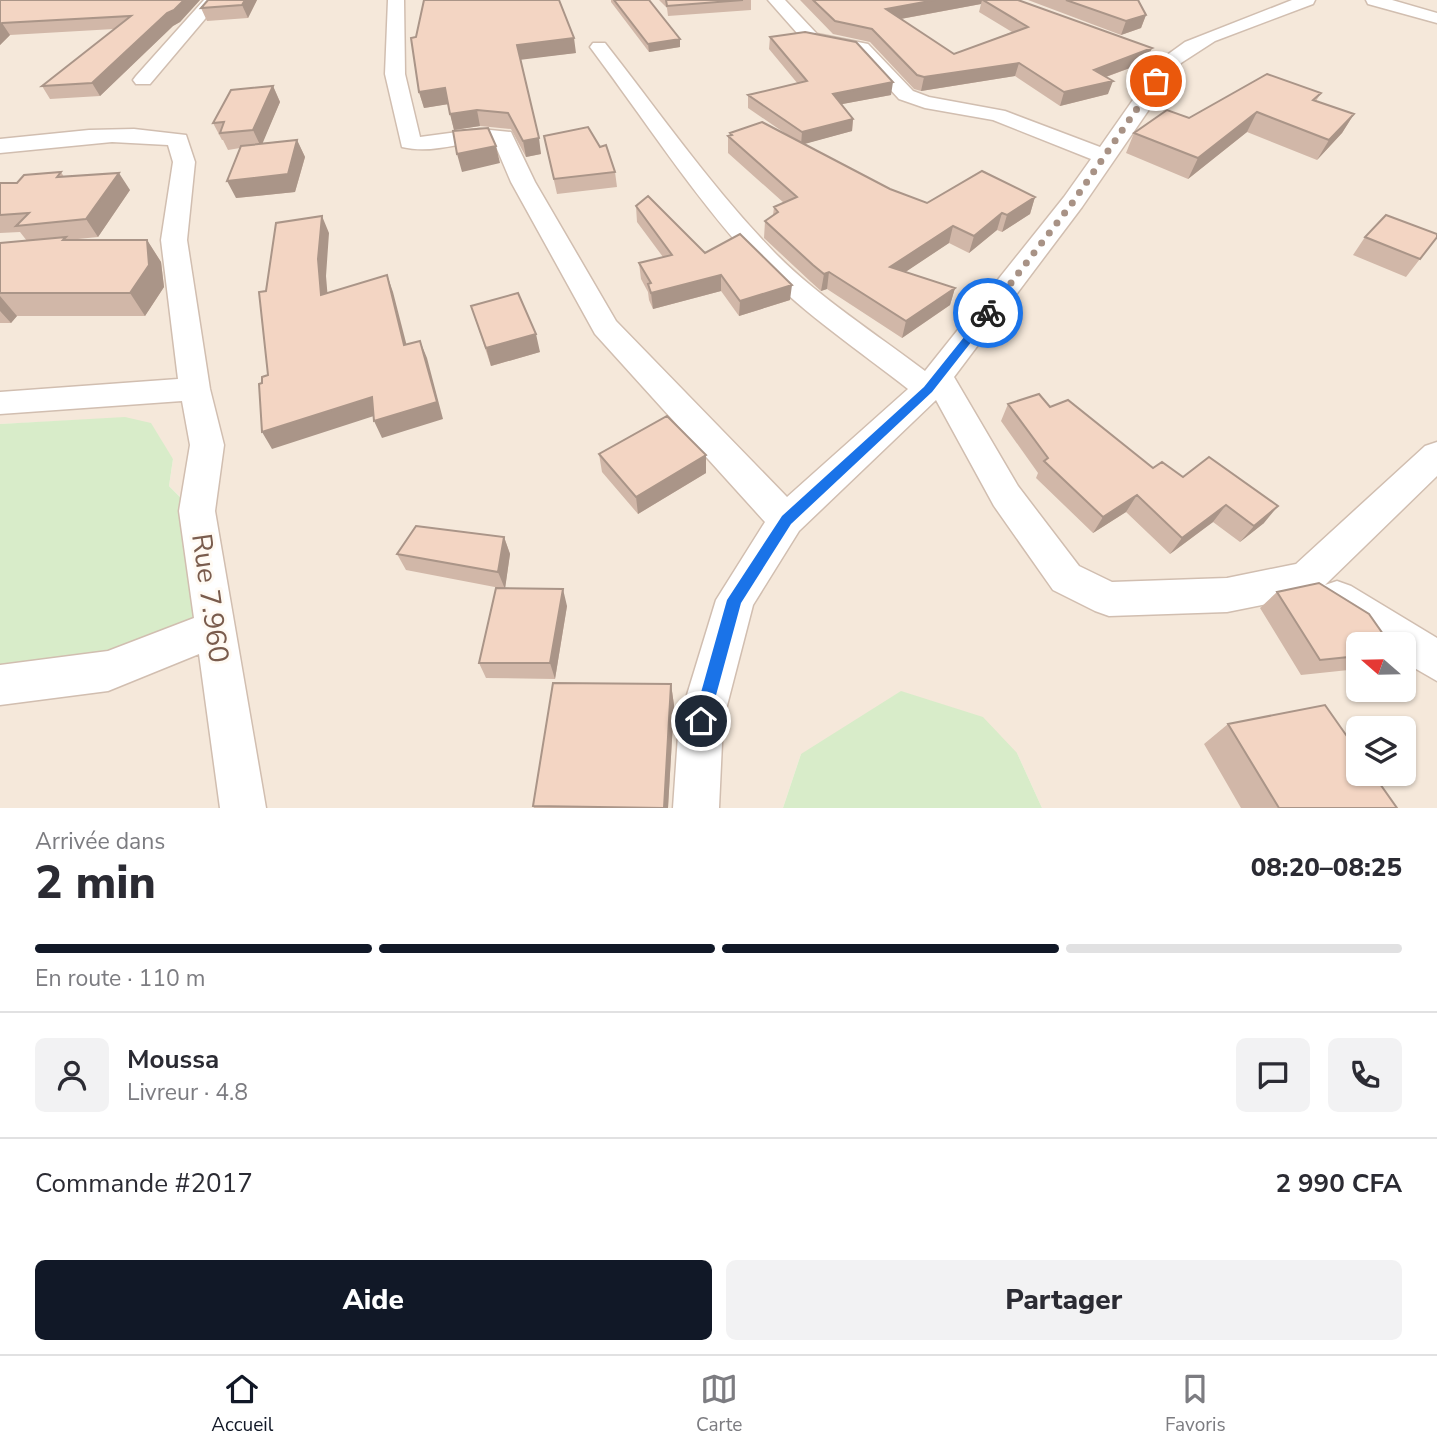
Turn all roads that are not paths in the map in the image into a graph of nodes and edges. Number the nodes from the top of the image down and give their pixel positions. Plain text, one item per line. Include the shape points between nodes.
1 (213, 0) edge
2 (776, 0) edge
3 (1307, 0) edge
4 (1374, 0) edge
5 (403, 6) edge
6 (1437, 18) edge
7 (599, 47) dead end
8 (143, 80) dead end
9 (0, 146) edge
10 (1103, 156) junction
11 (174, 240) junction
12 (147, 243) edge
13 (933, 383) junction
14 (195, 389) junction
15 (0, 403) edge
16 (1437, 455) edge
17 (786, 520) junction
18 (1306, 579) junction
19 (217, 628) junction
20 (1437, 662) edge
21 (0, 685) edge
22 (243, 808) edge
23 (696, 808) edge

1 - 8 street
2 - 10 street via 811,38 862,48 906,94 925,102 998,115
3 - 10 street via 1162,56
4 - 6 street
5 - 17 street via 395,74 410,142 438,143 492,134 503,137 523,183 605,327
7 - 13 street via 765,258 796,287
9 - 11 street, Rue 7.960 via 123,136 178,140 184,162
10 - 13 street via 1073,202
11 - 12 street
11 - 14 street, Rue 7.960
13 - 17 street
13 - 18 street via 1066,578 1109,600 1227,595
14 - 15 street
14 - 19 street, Rue 7.960 via 207,445 197,511
16 - 18 street
17 - 23 street via 734,600 701,721
18 - 20 street
19 - 21 street via 108,671
19 - 22 street, Rue 7.960

